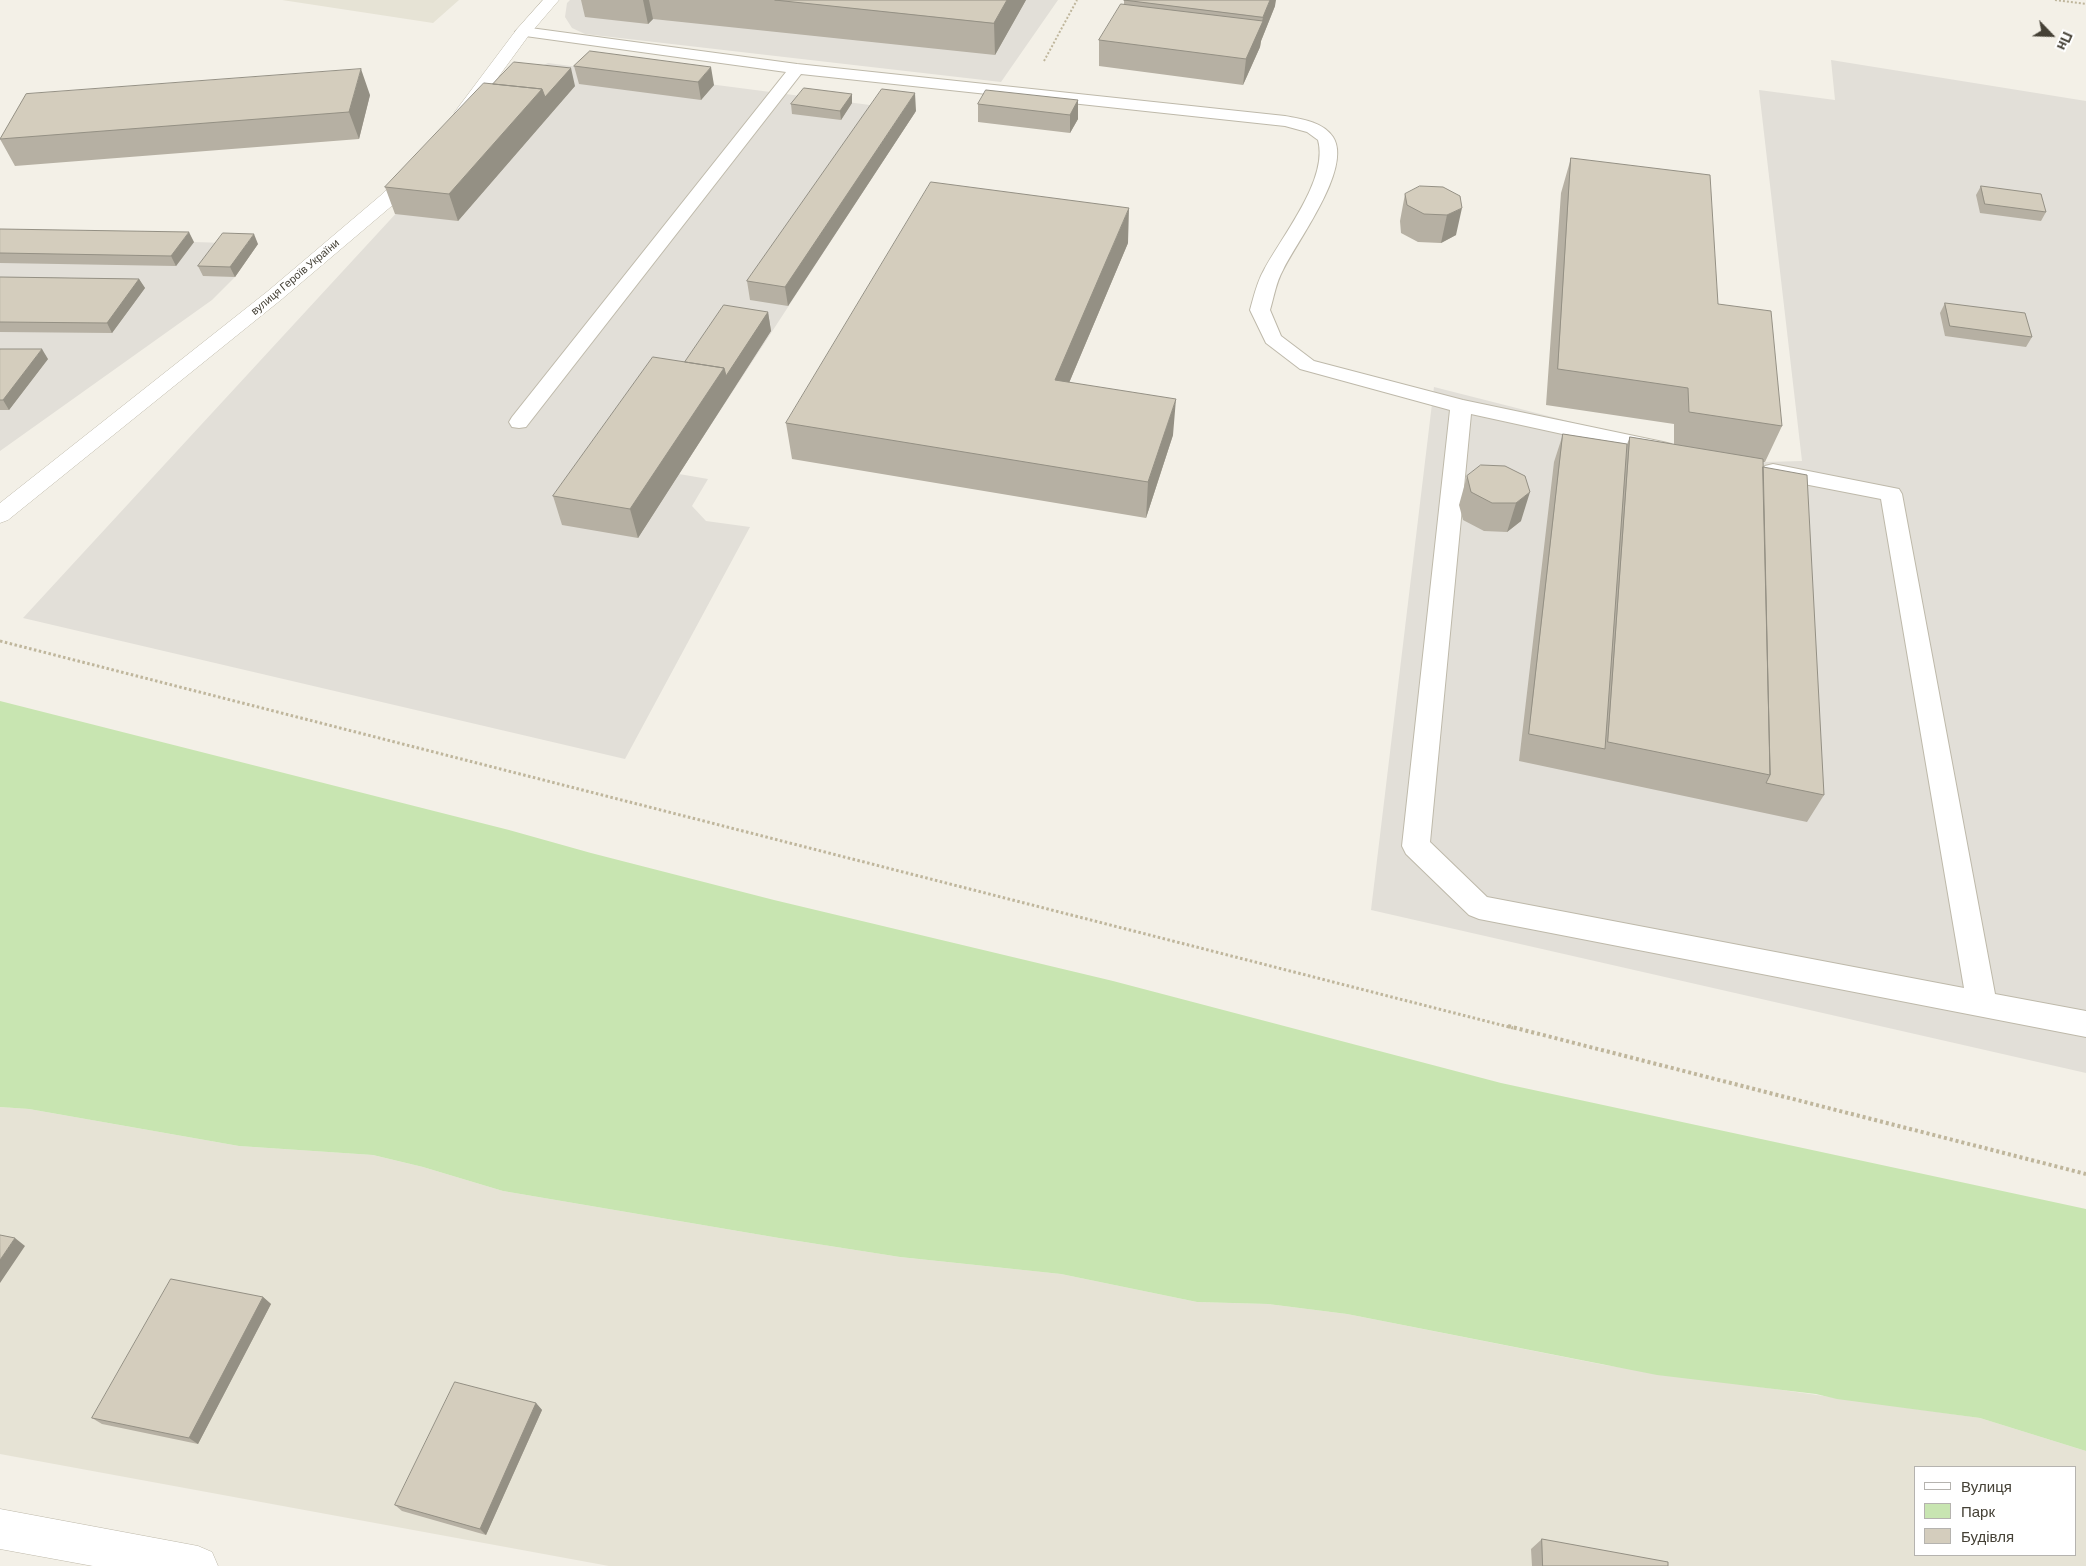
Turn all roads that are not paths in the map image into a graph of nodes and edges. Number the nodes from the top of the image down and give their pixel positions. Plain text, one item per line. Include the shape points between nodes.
1 (551, 0) edge
2 (523, 32) junction
3 (797, 69) junction
4 (454, 125) edge
5 (431, 156) edge
6 (1461, 406) junction
7 (519, 422) dead end
8 (1681, 452) edge
9 (1757, 468) edge
10 (0, 515) edge
11 (1982, 1004) junction
12 (2086, 1024) edge
13 (0, 1529) edge
14 (198, 1566) edge

1 - 2 street
2 - 3 lane
2 - 4 street
3 - 6 lane via 1285,120 1311,127 1326,139 1331,153 1316,196 1273,271 1260,310 1273,339 1306,365
3 - 7 lane
5 - 10 street, вулиця Героїв України via 387,200 275,296
6 - 8 lane
6 - 11 lane via 1416,846 1479,907
9 - 11 lane via 1891,494
11 - 12 lane
13 - 14 street

